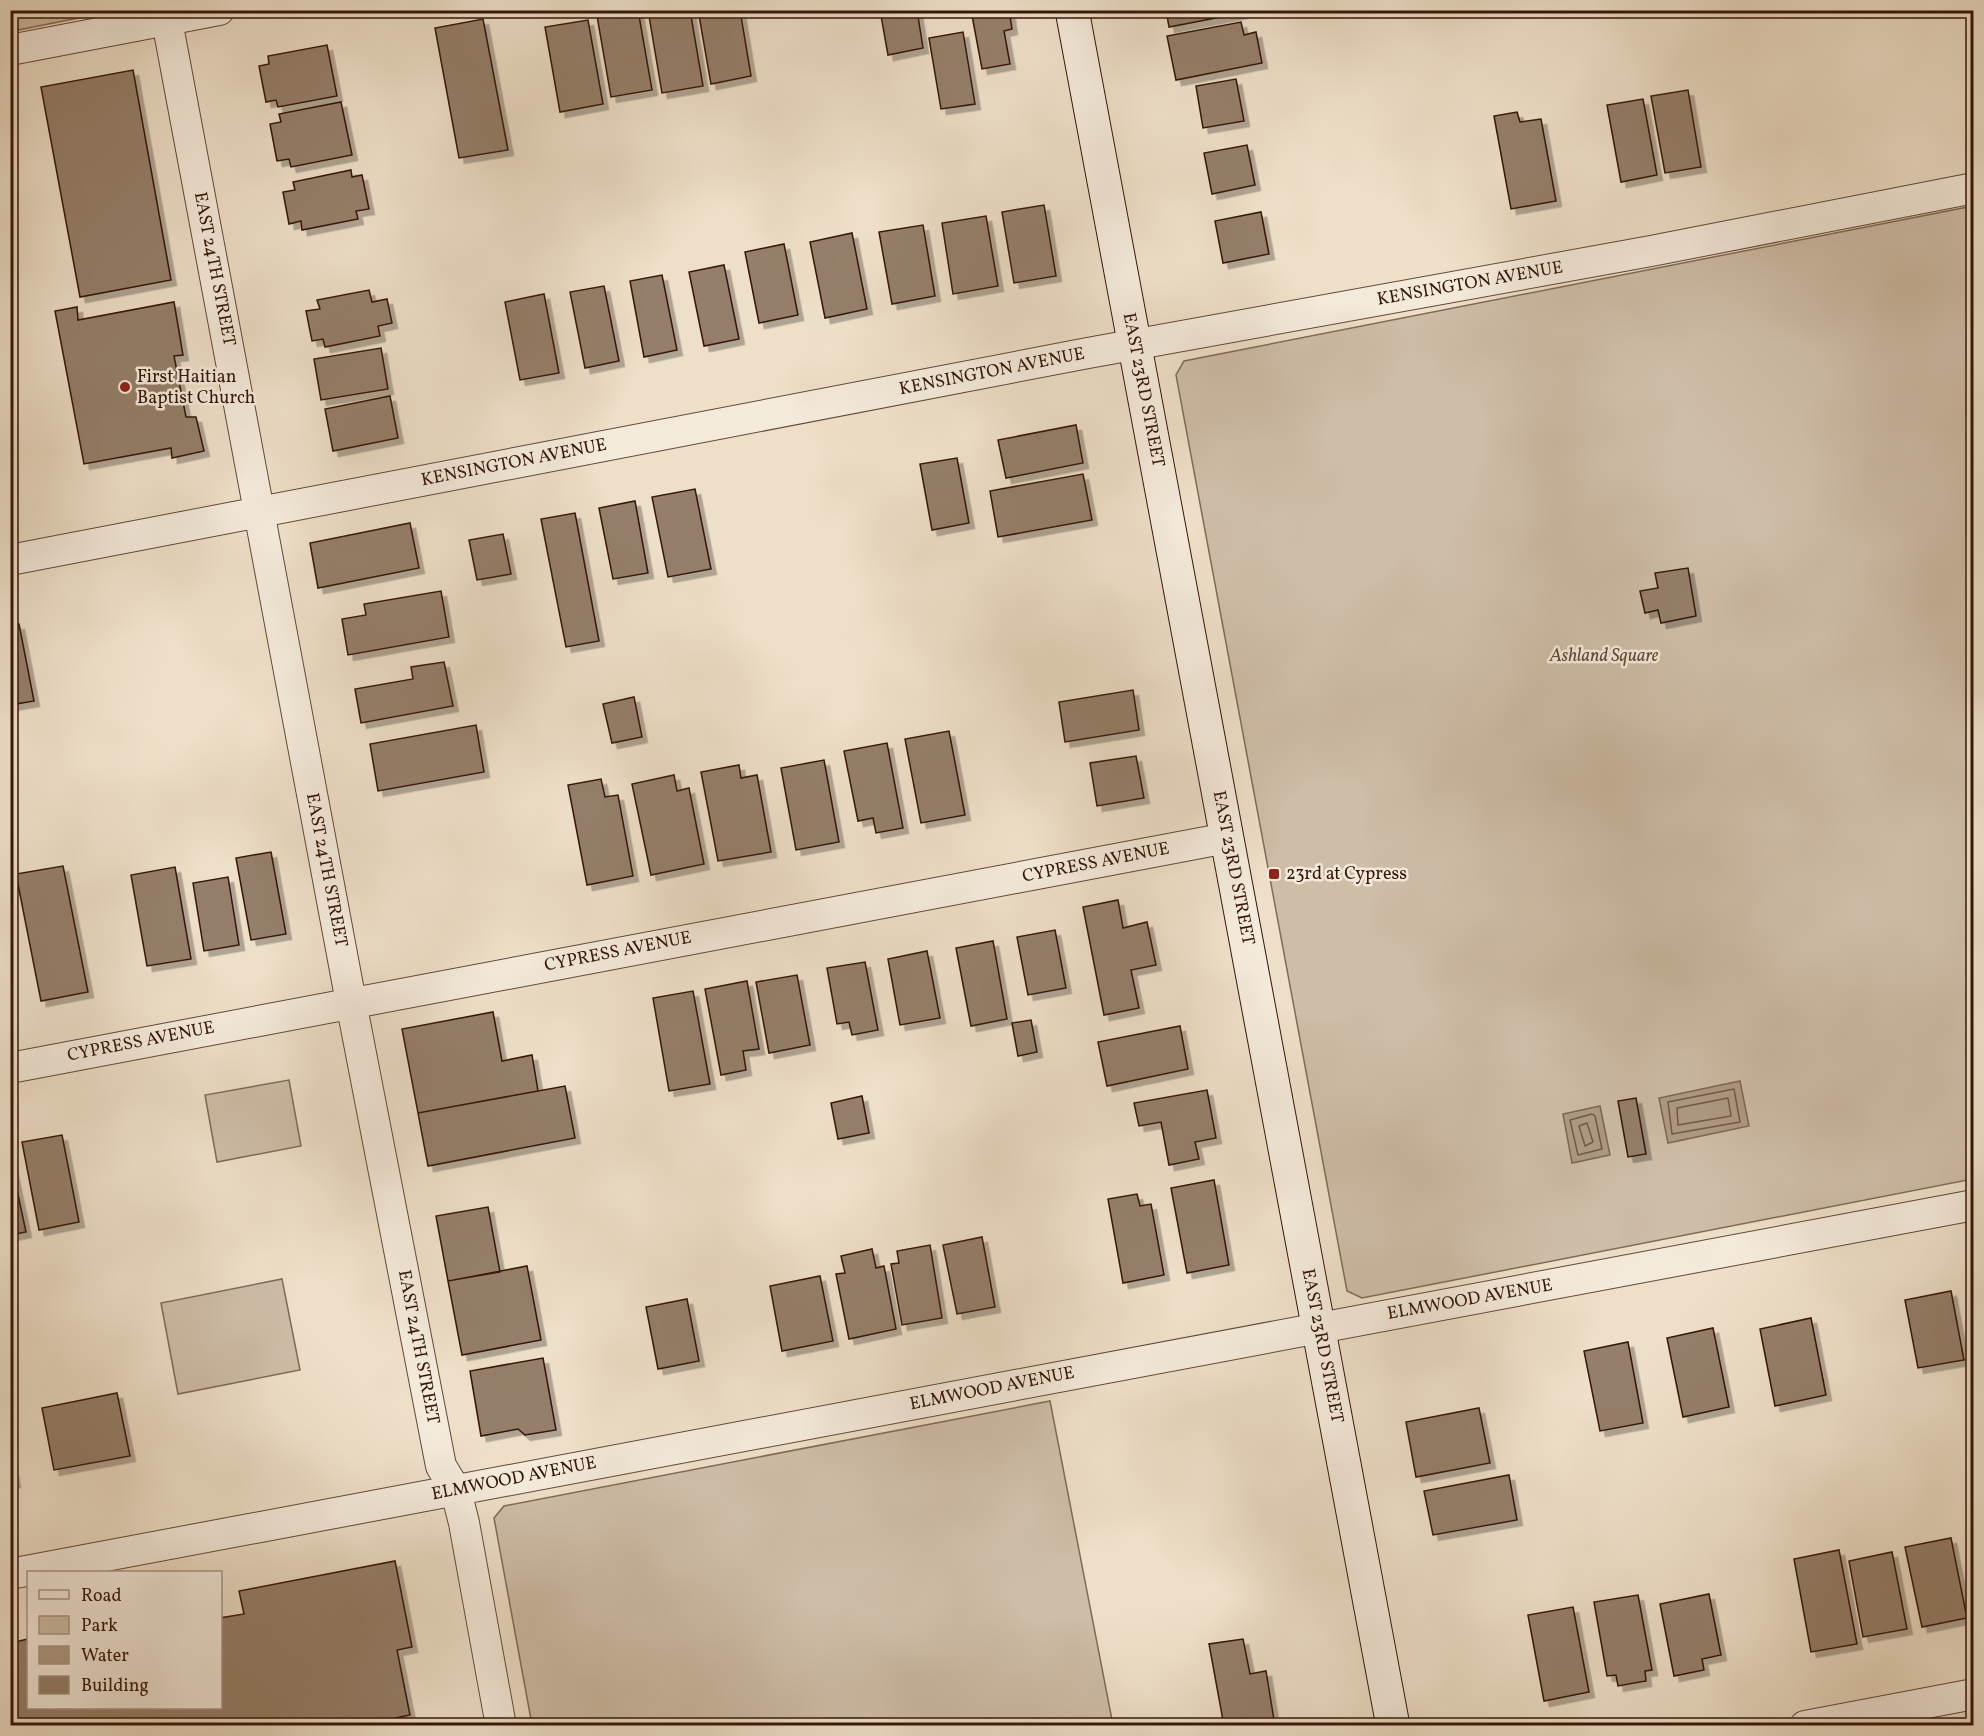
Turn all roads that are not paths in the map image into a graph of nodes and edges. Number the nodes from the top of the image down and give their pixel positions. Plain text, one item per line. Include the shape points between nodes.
1 (219, 10) edge
2 (1072, 10) edge
3 (166, 15) edge
4 (10, 50) edge
5 (1974, 188) edge
6 (1135, 344) junction
7 (259, 512) junction
8 (10, 560) edge
9 (1227, 838) junction
10 (351, 1002) junction
11 (10, 1068) edge
12 (1974, 1205) edge
13 (1319, 1327) junction
14 (456, 1491) junction
15 (31, 1571) edge
16 (27, 1572) edge
17 (10, 1575) edge
18 (1974, 1694) edge
19 (501, 1725) edge
20 (1393, 1725) edge
21 (1806, 1725) edge

1 - 3 street
2 - 6 main road, EAST 23RD STREET
3 - 4 street
3 - 7 street, EAST 24TH STREET
5 - 6 street, KENSINGTON AVENUE
6 - 7 street, KENSINGTON AVENUE
6 - 9 main road, EAST 23RD STREET
7 - 8 street, KENSINGTON AVENUE
7 - 10 street, EAST 24TH STREET
9 - 10 street, CYPRESS AVENUE
9 - 13 main road, EAST 23RD STREET
10 - 11 street, CYPRESS AVENUE
10 - 14 street, EAST 24TH STREET via 441,1466
12 - 13 street, ELMWOOD AVENUE
13 - 14 street, ELMWOOD AVENUE
13 - 20 main road, EAST 23RD STREET
14 - 15 street, ELMWOOD AVENUE
14 - 19 street, EAST 24TH STREET
16 - 17 street, ELMWOOD AVENUE
18 - 21 street

